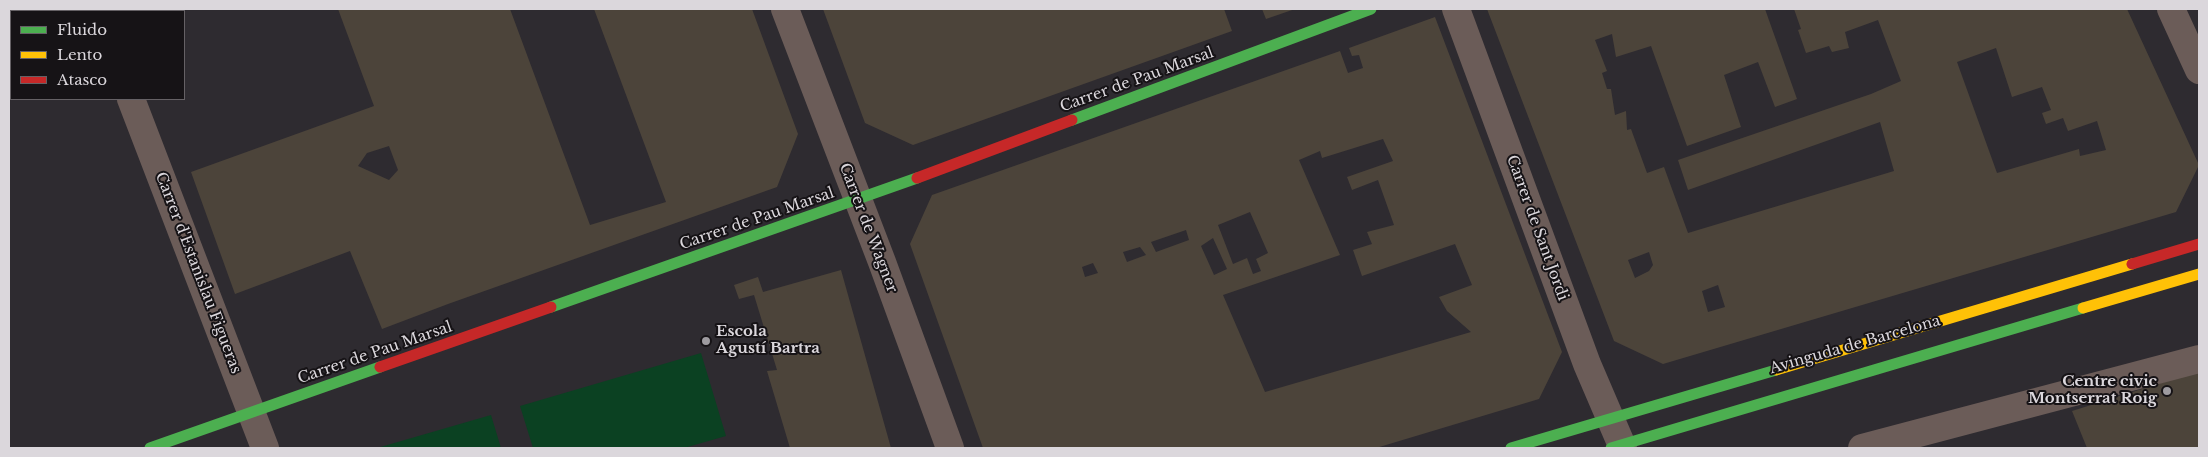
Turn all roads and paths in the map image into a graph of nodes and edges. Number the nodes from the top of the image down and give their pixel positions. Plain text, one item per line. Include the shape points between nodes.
1 (784, 9) edge
2 (1371, 9) edge
3 (1456, 9) edge
4 (2171, 9) edge
5 (2199, 70) edge
6 (131, 100) edge
7 (857, 200) junction
8 (2199, 244) edge
9 (2199, 274) edge
10 (2199, 359) edge
11 (252, 412) junction
12 (1610, 418) junction
13 (1618, 447) edge
14 (150, 448) edge
15 (265, 448) edge
16 (950, 448) edge
17 (1511, 448) edge
18 (1862, 448) edge

1 - 7 street, Carrer de Wagner
2 - 7 street, Carrer de Pau Marsal
3 - 12 street, Carrer de Sant Jordi
4 - 5 street
6 - 11 street, Carrer d'Estanislau Figueras
7 - 11 street, Carrer de Pau Marsal
7 - 16 street, Carrer de Wagner
8 - 12 street, Avinguda de Barcelona
9 - 13 street, Avinguda de Barcelona
10 - 18 street
11 - 14 street, Carrer de Pau Marsal
11 - 15 street, Carrer d'Estanislau Figueras
12 - 13 street, Carrer de Sant Jordi
12 - 17 street, Avinguda de Barcelona

